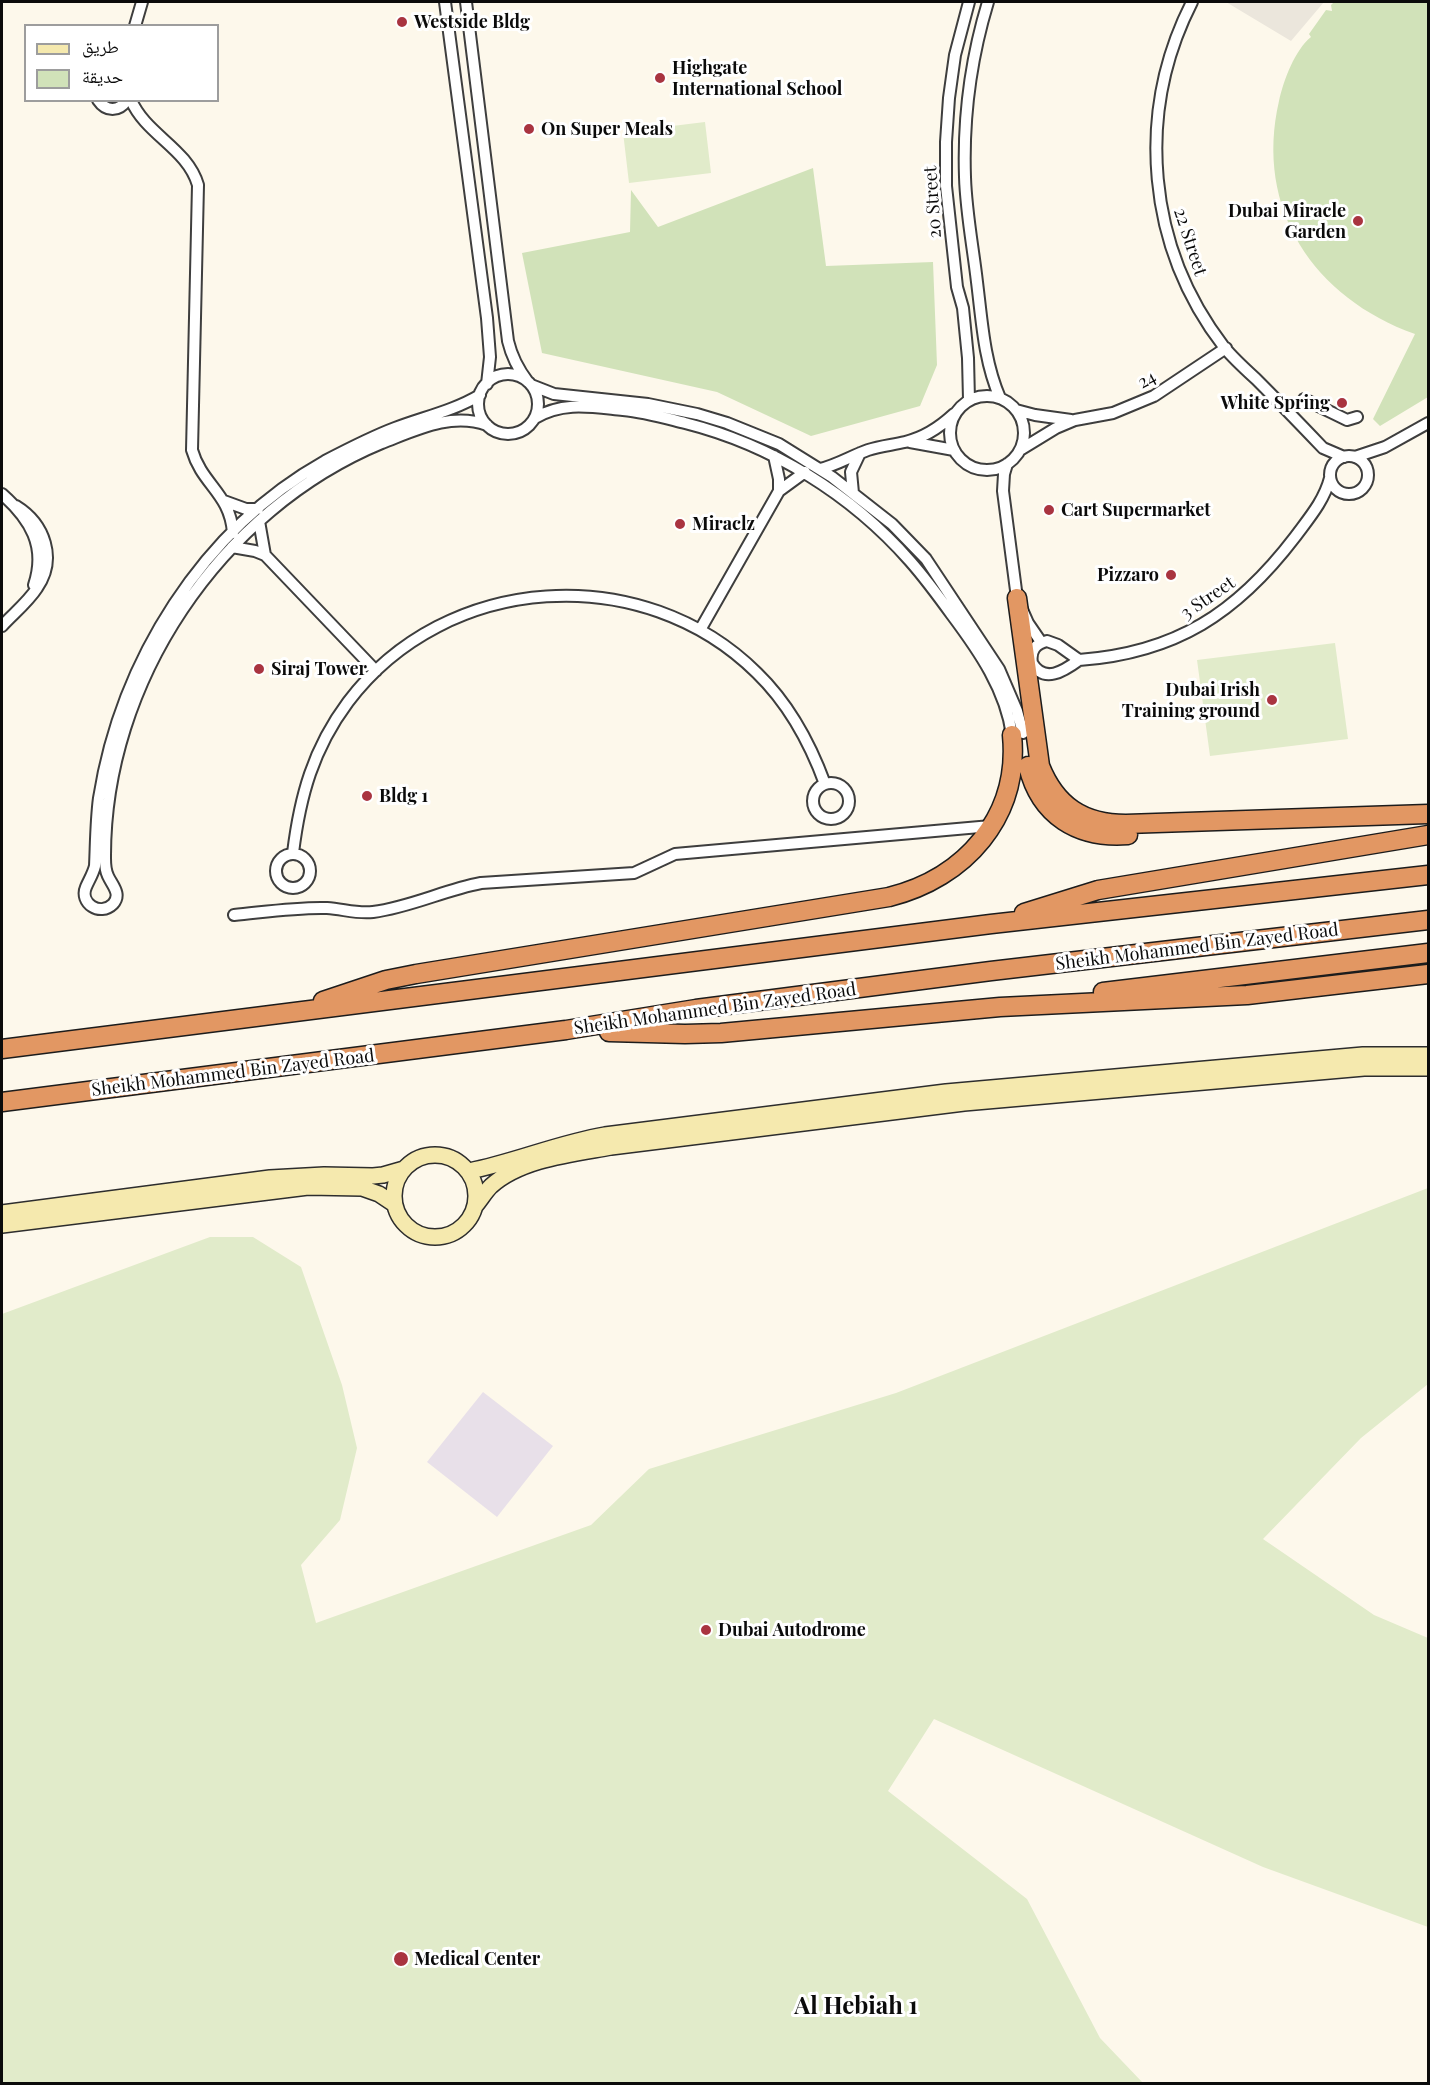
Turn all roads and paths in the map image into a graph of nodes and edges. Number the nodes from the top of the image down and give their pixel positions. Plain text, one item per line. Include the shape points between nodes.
1 (142, 2) edge
2 (445, 2) edge
3 (466, 2) edge
4 (969, 2) edge
5 (988, 2) edge
6 (1192, 2) edge
7 (136, 24) edge
8 (100, 102) edge
9 (127, 102) edge
10 (130, 102) edge
11 (114, 110) junction
12 (141, 118) junction
13 (1226, 348) junction
14 (487, 384) junction
15 (530, 384) junction
16 (480, 395) junction
17 (1000, 398) junction
18 (969, 400) junction
19 (1016, 410) junction
20 (956, 412) junction
21 (1292, 416) junction
22 (1357, 417) dead end
23 (535, 418) junction
24 (1075, 420) junction
25 (1428, 423) edge
26 (487, 425) junction
27 (906, 442) junction
28 (1385, 447) junction
29 (1323, 448) junction
30 (954, 450) junction
31 (1020, 450) junction
32 (860, 453) junction
33 (774, 456) junction
34 (1349, 457) junction
35 (1007, 464) junction
36 (820, 469) junction
37 (805, 472) junction
38 (1368, 472) junction
39 (1330, 475) junction
40 (779, 491) junction
41 (853, 493) junction
42 (1340, 493) junction
43 (2, 494) edge
44 (224, 500) junction
45 (1319, 505) junction
46 (258, 509) junction
47 (260, 521) junction
48 (232, 533) junction
49 (232, 547) junction
50 (265, 555) junction
51 (1017, 598) junction
52 (2, 626) edge
53 (700, 630) junction
54 (1041, 642) junction
55 (1079, 660) junction
56 (376, 671) junction
57 (1017, 734) junction
58 (825, 784) dead end
59 (1428, 814) edge
60 (1243, 822) junction
61 (991, 826) junction
62 (1428, 835) edge
63 (293, 853) dead end
64 (1428, 875) edge
65 (234, 915) dead end
66 (1428, 920) edge
67 (991, 924) junction
68 (1428, 953) edge
69 (1428, 975) edge
70 (1000, 1007) junction
71 (286, 1014) junction
72 (566, 1030) junction
73 (2, 1049) edge
74 (1428, 1055) edge
75 (1428, 1068) edge
76 (2, 1102) edge
77 (404, 1169) junction
78 (469, 1171) junction
79 (394, 1204) junction
80 (476, 1205) junction
81 (2, 1213) edge
82 (2, 1225) edge

1 - 7 street
2 - 14 street via 487,318
3 - 15 street via 508,341 518,370
4 - 18 street, 20 Street via 955,55 946,153 946,186 957,287 963,308
5 - 17 street, 20 Street via 973,61 965,180 984,342
6 - 13 street, 22 Street via 1162,90 1156,134 1157,179 1165,226 1179,269 1197,306
8 - 11 street
9 - 11 street
10 - 12 street
11 - 12 street
12 - 44 street via 189,163 198,185 192,450 196,465
13 - 21 street, 22 Street
13 - 24 street, 24 via 1154,396 1113,413
14 - 15 street via 500,376 515,375
14 - 16 street
15 - 23 street via 538,401
15 - 36 street via 566,396 648,404 697,414 758,434
16 - 26 street via 479,411
16 - 46 street via 451,410 358,444 306,473
17 - 18 street via 984,396
17 - 19 street
18 - 20 street
19 - 24 street, 24
19 - 31 street via 1023,422
20 - 27 street via 925,435
20 - 30 street via 950,438
21 - 22 street via 1305,396 1347,420
21 - 29 street, 22 Street
23 - 26 street via 524,430 511,435
23 - 33 street via 574,405 641,412 741,440
24 - 31 street, 24
25 - 28 street
26 - 47 street via 468,420 447,421 385,442 314,479
27 - 30 street
27 - 32 street
28 - 34 street
28 - 38 street
29 - 34 street, 22 Street
29 - 39 street, 22 Street
30 - 35 street via 972,467 996,469
31 - 35 street
32 - 36 street
32 - 41 street via 851,472
33 - 37 street
33 - 40 street
34 - 38 street via 1363,463
34 - 39 street via 1335,463
35 - 51 street via 1003,491
36 - 41 street
37 - 40 street
37 - 57 street via 850,504 911,561 984,660
38 - 42 street via 1362,489 1350,495
39 - 42 street
39 - 45 street, 3 Street
40 - 53 street
41 - 57 street via 892,524 940,579 999,669 1017,711
42 - 45 street, 3 Street
43 - 52 street via 31,527 38,551 37,577 26,600
44 - 46 street via 246,509
44 - 48 street
45 - 55 street, 3 Street via 1278,560 1226,610 1172,640 1119,655
46 - 48 street
47 - 49 street
47 - 50 street
48 - 49 street via 169,611 124,702 99,800 95,866 84,895 91,907 106,908 116,898 105,867 106,817 115,765 138,693 178,616
49 - 50 street
50 - 56 street
51 - 54 street
51 - 60 highway via 1040,766 1055,795 1066,806 1079,815 1110,824
53 - 56 street via 654,609 606,598 556,595 516,600 459,616 415,640
53 - 58 street via 758,673 782,700 802,730
54 - 55 street via 1053,642
54 - 55 street, 3 Street via 1031,657 1040,672 1057,674
56 - 63 street via 349,702 309,773
57 - 60 highway via 1043,802 1061,819 1083,831 1120,836
57 - 61 highway via 1009,784
59 - 60 highway
61 - 65 street via 675,854 634,873 481,883 414,904 364,913 318,908
61 - 71 highway via 954,868 906,892 402,976
62 - 67 highway via 1098,890
64 - 67 highway
66 - 72 highway, Sheikh Mohammed Bin Zayed Road via 967,974
67 - 71 highway
68 - 70 highway
69 - 70 highway via 1236,995
70 - 72 highway via 703,1034
71 - 73 highway
72 - 76 highway, Sheikh Mohammed Bin Zayed Road
74 - 78 street via 1363,1055 892,1098 605,1135
75 - 80 street via 1364,1068 964,1103 611,1147 529,1166 491,1186
77 - 78 street via 424,1156 437,1154 460,1162
77 - 79 street via 395,1186
77 - 81 street via 373,1176 270,1178
78 - 80 street via 477,1191
79 - 80 street via 398,1215 414,1232 436,1238 460,1230
79 - 82 street via 362,1188 308,1187

